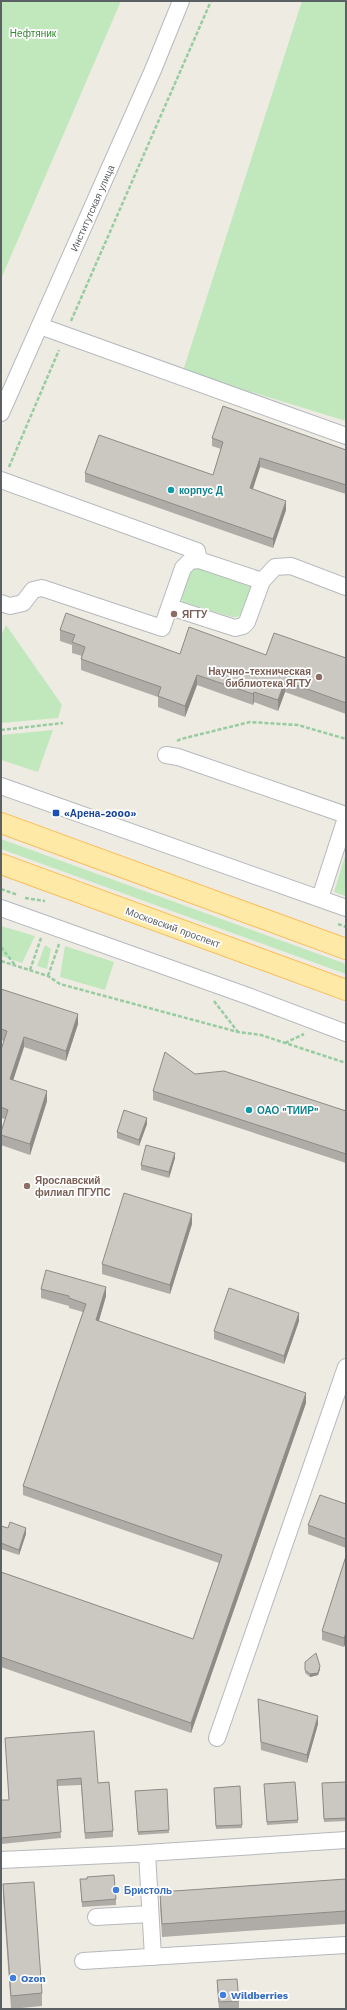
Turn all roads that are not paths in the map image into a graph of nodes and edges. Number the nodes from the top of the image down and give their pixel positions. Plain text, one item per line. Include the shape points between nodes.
1 (181, 1) edge
2 (40, 326) junction
3 (1, 413) edge
4 (346, 436) edge
5 (2, 481) edge
6 (200, 560) junction
7 (262, 581) junction
8 (346, 587) edge
9 (1, 602) edge
10 (170, 607) junction
11 (166, 755) road end
12 (1, 786) edge
13 (346, 817) edge
14 (1, 823) edge
15 (1, 864) edge
16 (320, 898) junction
17 (1, 908) edge
18 (346, 908) edge
19 (346, 949) edge
20 (346, 990) edge
21 (346, 1033) edge
22 (346, 1367) edge
23 (217, 1738) dead end
24 (346, 1840) edge
25 (131, 1854) junction
26 (1, 1860) edge
27 (150, 1914) junction
28 (96, 1917) dead end
29 (346, 1946) edge
30 (153, 1957) junction
31 (83, 1961) dead end

1 - 2 street, Институтская улица
2 - 3 street, Институтская улица
2 - 4 street
5 - 6 street via 197,551
6 - 7 street
6 - 10 street via 190,561 183,568
7 - 8 street via 275,567 291,566
7 - 10 street via 247,622 235,628
9 - 10 street via 10,606 22,603 33,590 42,588 162,628
11 - 13 street via 178,757
12 - 16 street
13 - 16 street
14 - 19 main road
15 - 20 main road, Московский проспект
16 - 18 street
17 - 21 street
22 - 23 street
24 - 25 street
25 - 26 street
25 - 27 street via 147,1853
27 - 28 street
27 - 30 street
29 - 30 street
30 - 31 street

